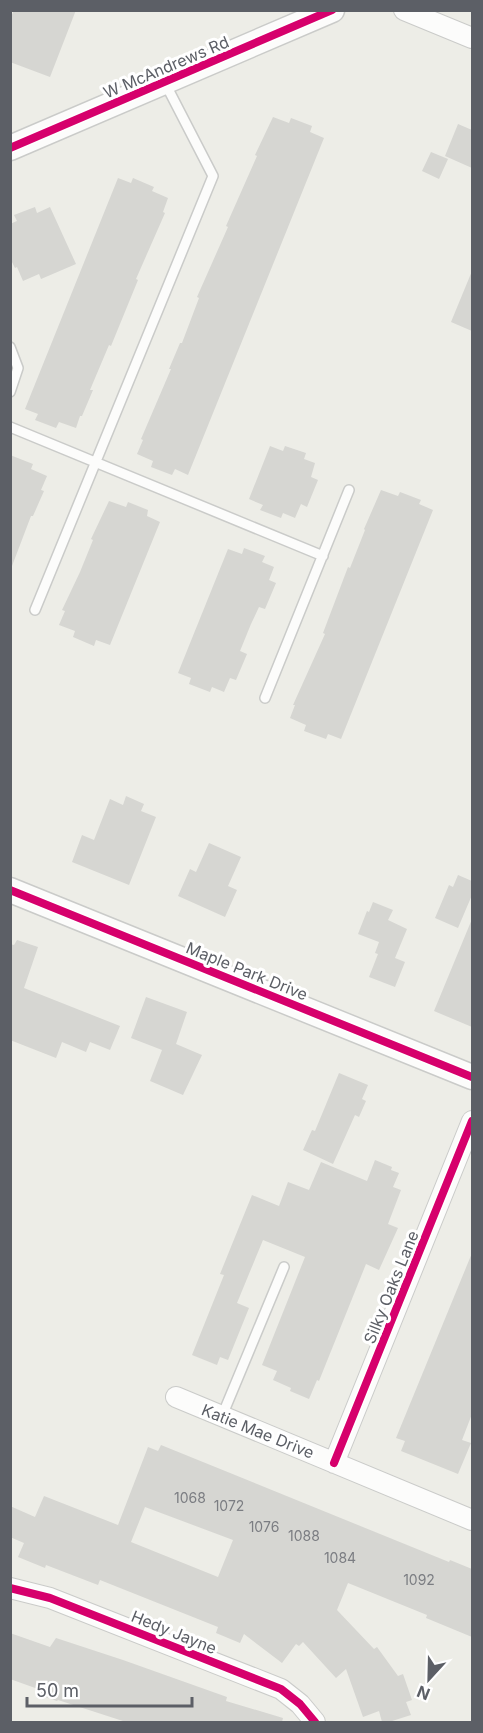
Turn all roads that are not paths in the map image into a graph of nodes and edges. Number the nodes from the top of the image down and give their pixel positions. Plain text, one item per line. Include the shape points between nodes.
1 (332, 10) edge
2 (404, 10) edge
3 (472, 38) edge
4 (165, 82) junction
5 (10, 148) edge
6 (10, 347) edge
7 (10, 392) edge
8 (10, 427) edge
9 (95, 462) junction
10 (349, 490) dead end
11 (323, 556) junction
12 (34, 610) dead end
13 (265, 698) dead end
14 (10, 891) edge
15 (472, 1077) edge
16 (472, 1121) edge
17 (284, 1266) dead end
18 (176, 1397) dead end
19 (222, 1416) junction
20 (334, 1463) junction
21 (472, 1520) edge
22 (10, 1588) edge
23 (315, 1722) edge

1 - 4 street, W McAndrews Rd
2 - 3 street
4 - 5 street, W McAndrews Rd
4 - 9 lane via 213,176
6 - 7 lane via 18,368
8 - 9 lane
9 - 11 lane
9 - 12 lane
10 - 11 lane
11 - 13 lane
14 - 15 street, Maple Park Drive
16 - 20 street, Silky Oaks Lane
17 - 19 lane
18 - 19 street, Katie Mae Drive
19 - 20 street, Katie Mae Drive
20 - 21 street, Katie Mae Drive
22 - 23 street, Hedy Jayne via 50,1598 281,1689

